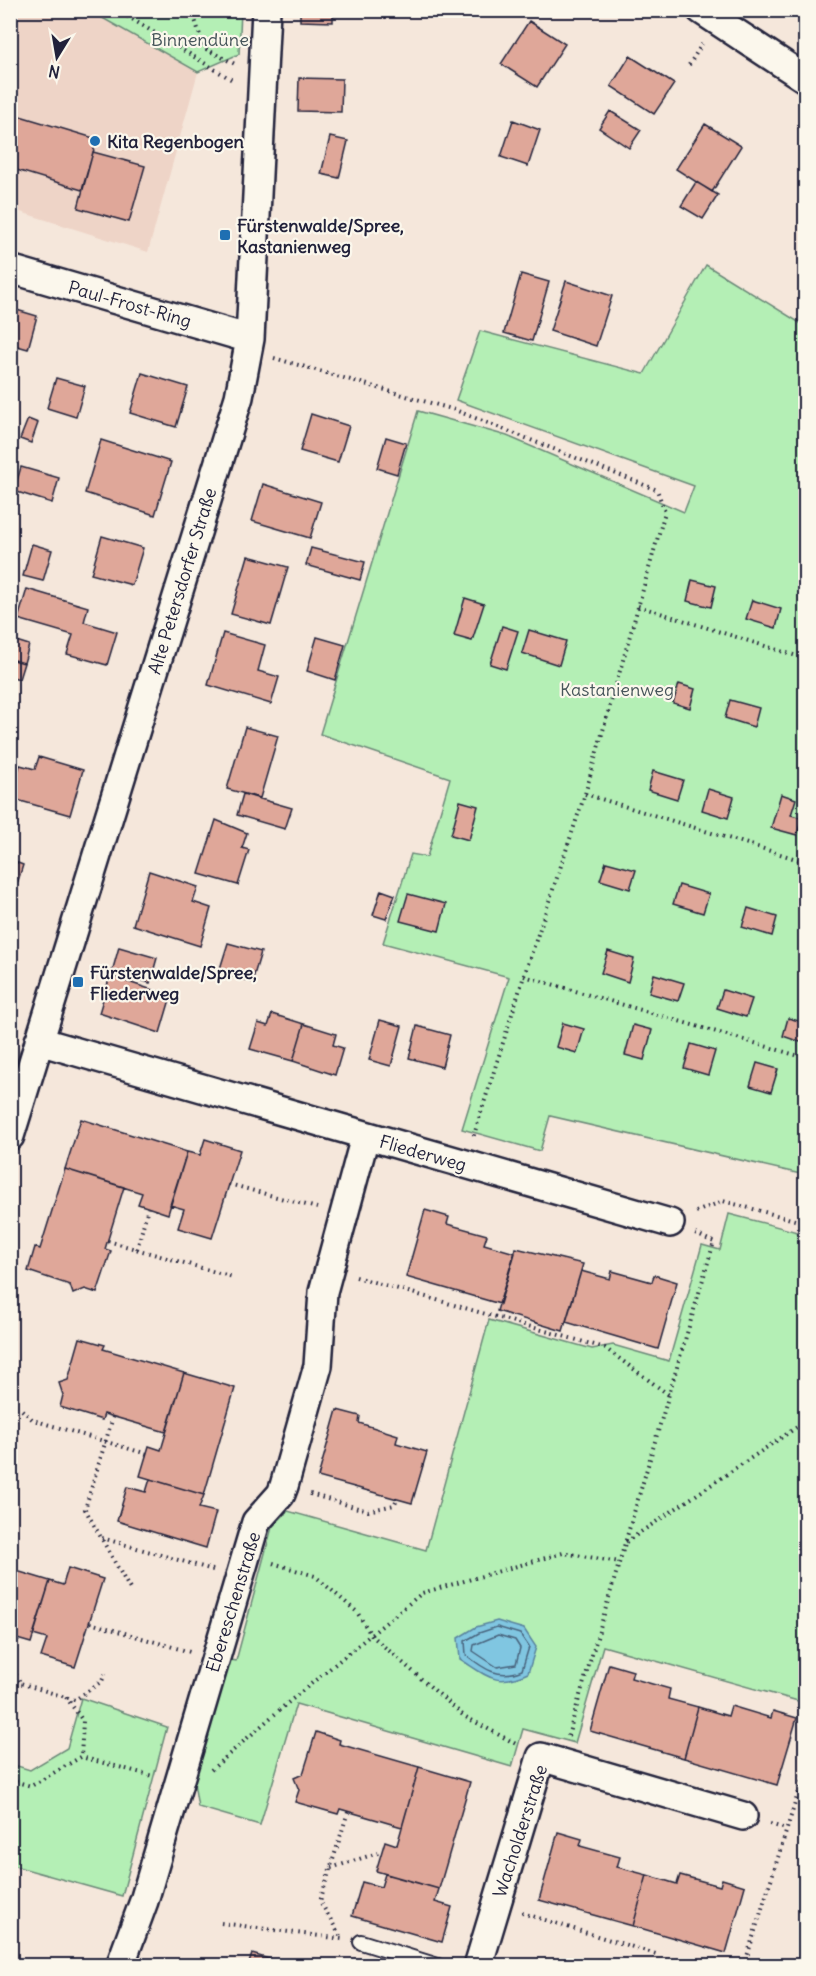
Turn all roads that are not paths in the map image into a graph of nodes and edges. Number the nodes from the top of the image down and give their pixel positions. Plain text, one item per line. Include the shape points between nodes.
1 (266, 10) edge
2 (701, 10) edge
3 (803, 70) edge
4 (10, 269) edge
5 (249, 346) junction
6 (39, 1041) junction
7 (10, 1136) edge
8 (365, 1137) junction
9 (670, 1223) road end
10 (743, 1816) dead end
11 (361, 1942) road end
12 (120, 1965) edge
13 (438, 1965) edge
14 (478, 1965) edge

1 - 5 street, Alte Petersdorfer Straße via 253,93
2 - 3 street
4 - 5 street, Paul-Frost-Ring
5 - 6 street, Alte Petersdorfer Straße via 239,397
6 - 7 street, Alte Petersdorfer Straße
6 - 8 street, Fliederweg
8 - 9 street, Fliederweg
8 - 12 street, Ebereschenstraße via 323,1292 318,1365 284,1486 256,1522 144,1901
10 - 14 street, Wacholderstraße via 550,1760
11 - 13 lane

